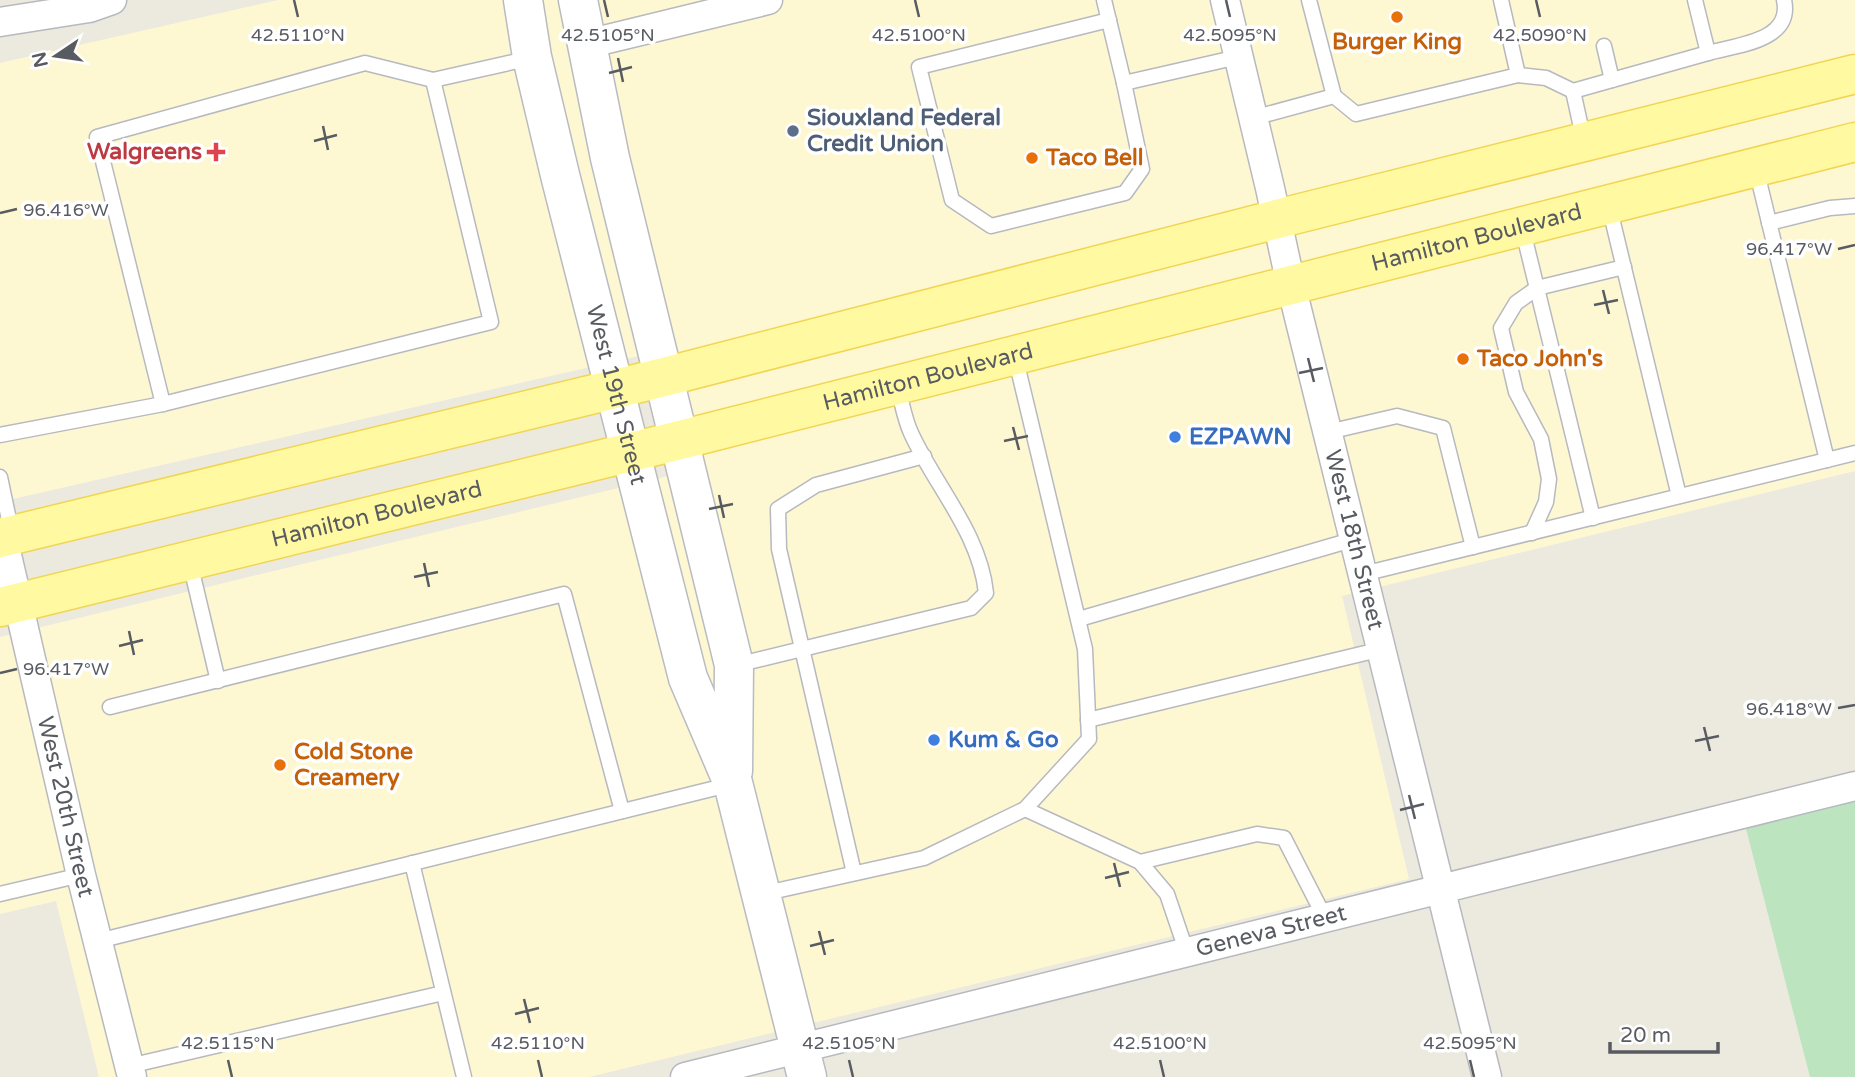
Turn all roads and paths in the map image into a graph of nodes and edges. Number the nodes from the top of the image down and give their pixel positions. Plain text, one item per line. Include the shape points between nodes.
1 (111, 0) edge
2 (523, 0) edge
3 (555, 0) edge
4 (578, 0) edge
5 (768, 0) edge
6 (1104, 0) edge
7 (1224, 0) edge
8 (1309, 0) edge
9 (1501, 0) edge
10 (1695, 0) edge
11 (1784, 0) edge
12 (1108, 20) junction
13 (0, 22) edge
14 (587, 44) junction
15 (1604, 46) dead end
16 (1708, 53) junction
17 (533, 57) junction
18 (1238, 57) junction
19 (1855, 74) edge
20 (1518, 75) junction
21 (433, 80) junction
22 (1612, 80) junction
23 (1124, 83) junction
24 (1573, 91) junction
25 (1334, 96) junction
26 (1253, 118) junction
27 (1855, 142) edge
28 (1584, 143) junction
29 (1755, 168) junction
30 (1608, 204) junction
31 (1855, 206) edge
32 (1278, 219) junction
33 (1769, 223) junction
34 (1522, 226) junction
35 (630, 239) junction
36 (1624, 267) junction
37 (1291, 285) junction
38 (1537, 288) junction
39 (1014, 354) junction
40 (664, 377) junction
41 (897, 384) junction
42 (615, 389) junction
43 (163, 404) junction
44 (1328, 432) junction
45 (0, 435) edge
46 (680, 440) junction
47 (629, 452) junction
48 (1855, 453) edge
49 (924, 456) junction
50 (1827, 460) junction
51 (0, 477) edge
52 (1679, 496) junction
53 (1593, 518) junction
54 (1532, 533) junction
55 (5, 537) edge
56 (1354, 539) junction
57 (1473, 547) junction
58 (189, 559) junction
59 (1363, 574) junction
60 (9, 605) edge
61 (1079, 620) junction
62 (1382, 649) junction
63 (803, 650) junction
64 (734, 665) junction
65 (218, 681) junction
66 (110, 707) dead end
67 (1088, 720) junction
68 (733, 783) junction
69 (1855, 786) edge
70 (1025, 809) junction
71 (622, 811) junction
72 (1140, 862) junction
73 (412, 863) junction
74 (855, 873) junction
75 (81, 876) junction
76 (1441, 889) junction
77 (0, 894) edge
78 (761, 895) junction
79 (1325, 918) junction
80 (98, 941) junction
81 (1187, 953) junction
82 (443, 993) junction
83 (803, 1063) edge
84 (130, 1071) edge
85 (464, 1077) edge
86 (685, 1077) edge
87 (1487, 1077) edge

1 - 13 street via 89,8
2 - 17 main road, West 19th Street
3 - 14 main road via 565,28
4 - 14 main road, West 19th Street
5 - 14 street
6 - 12 lane
7 - 18 street, West 18th Street
8 - 25 lane
9 - 20 lane
10 - 16 lane
11 - 16 lane via 1781,26 1772,35
12 - 23 lane
12 - 23 lane via 919,67 953,200 991,226 1125,193 1142,169
14 - 35 main road, West 19th Street
15 - 22 lane
16 - 22 lane
17 - 21 lane
17 - 35 main road via 572,86 595,159
17 - 42 main road, West 19th Street
18 - 23 lane
18 - 26 street, West 18th Street
19 - 28 main road
20 - 24 lane via 1546,78
20 - 25 lane via 1356,114
21 - 43 lane via 491,322
21 - 43 lane via 365,63 97,137
22 - 24 lane
24 - 28 lane
25 - 26 lane
26 - 32 street, West 18th Street
27 - 29 main road, Hamilton Boulevard
28 - 32 main road
29 - 30 main road, Hamilton Boulevard
29 - 33 lane
30 - 34 main road, Hamilton Boulevard
30 - 36 lane
31 - 33 lane
32 - 37 street, West 18th Street
32 - 40 main road
33 - 50 lane
34 - 37 main road, Hamilton Boulevard
34 - 38 lane
35 - 40 main road, West 19th Street
36 - 38 lane
36 - 52 lane
37 - 39 main road, Hamilton Boulevard
37 - 44 street, West 18th Street
38 - 53 lane
38 - 54 lane via 1516,303 1502,328 1516,391 1541,439 1549,479 1546,502
39 - 41 main road, Hamilton Boulevard
39 - 61 lane
40 - 42 main road
40 - 46 main road, West 19th Street
41 - 46 main road, Hamilton Boulevard
41 - 49 lane via 910,431
42 - 47 main road, West 19th Street
42 - 55 main road
43 - 45 lane
44 - 56 street, West 18th Street
44 - 57 lane via 1397,416 1443,428
46 - 47 main road, Hamilton Boulevard
46 - 64 main road, West 19th Street
47 - 58 main road, Hamilton Boulevard
47 - 68 main road, West 19th Street via 688,678
48 - 50 lane
49 - 63 lane via 816,485 778,509 779,549
49 - 63 lane via 971,539 986,593 971,608
50 - 52 lane
51 - 55 lane
52 - 53 lane
53 - 54 lane
54 - 57 lane
55 - 60 street, West 20th Street
56 - 59 street, West 18th Street
56 - 61 lane
57 - 59 lane
58 - 60 main road, Hamilton Boulevard
58 - 65 lane
59 - 62 street, West 18th Street
60 - 75 street, West 20th Street
61 - 67 lane
62 - 67 lane
62 - 76 street, West 18th Street
63 - 64 lane
63 - 74 lane
64 - 68 main road, West 19th Street
65 - 66 lane
65 - 71 lane via 564,594
67 - 70 lane via 1089,738
68 - 71 lane
68 - 78 main road, West 19th Street
69 - 76 street, Geneva Street
70 - 72 lane
70 - 74 lane via 924,858
71 - 73 lane
72 - 79 lane via 1257,834 1284,838
72 - 81 lane via 1167,894
73 - 80 lane
73 - 82 lane
74 - 78 lane
75 - 77 lane
75 - 80 street, West 20th Street
76 - 79 street, Geneva Street
76 - 87 street, West 18th Street
78 - 83 main road, West 19th Street
79 - 81 street, Geneva Street
80 - 84 street, West 20th Street
81 - 83 street, Geneva Street
82 - 84 lane
82 - 85 lane
83 - 86 street, Geneva Street

